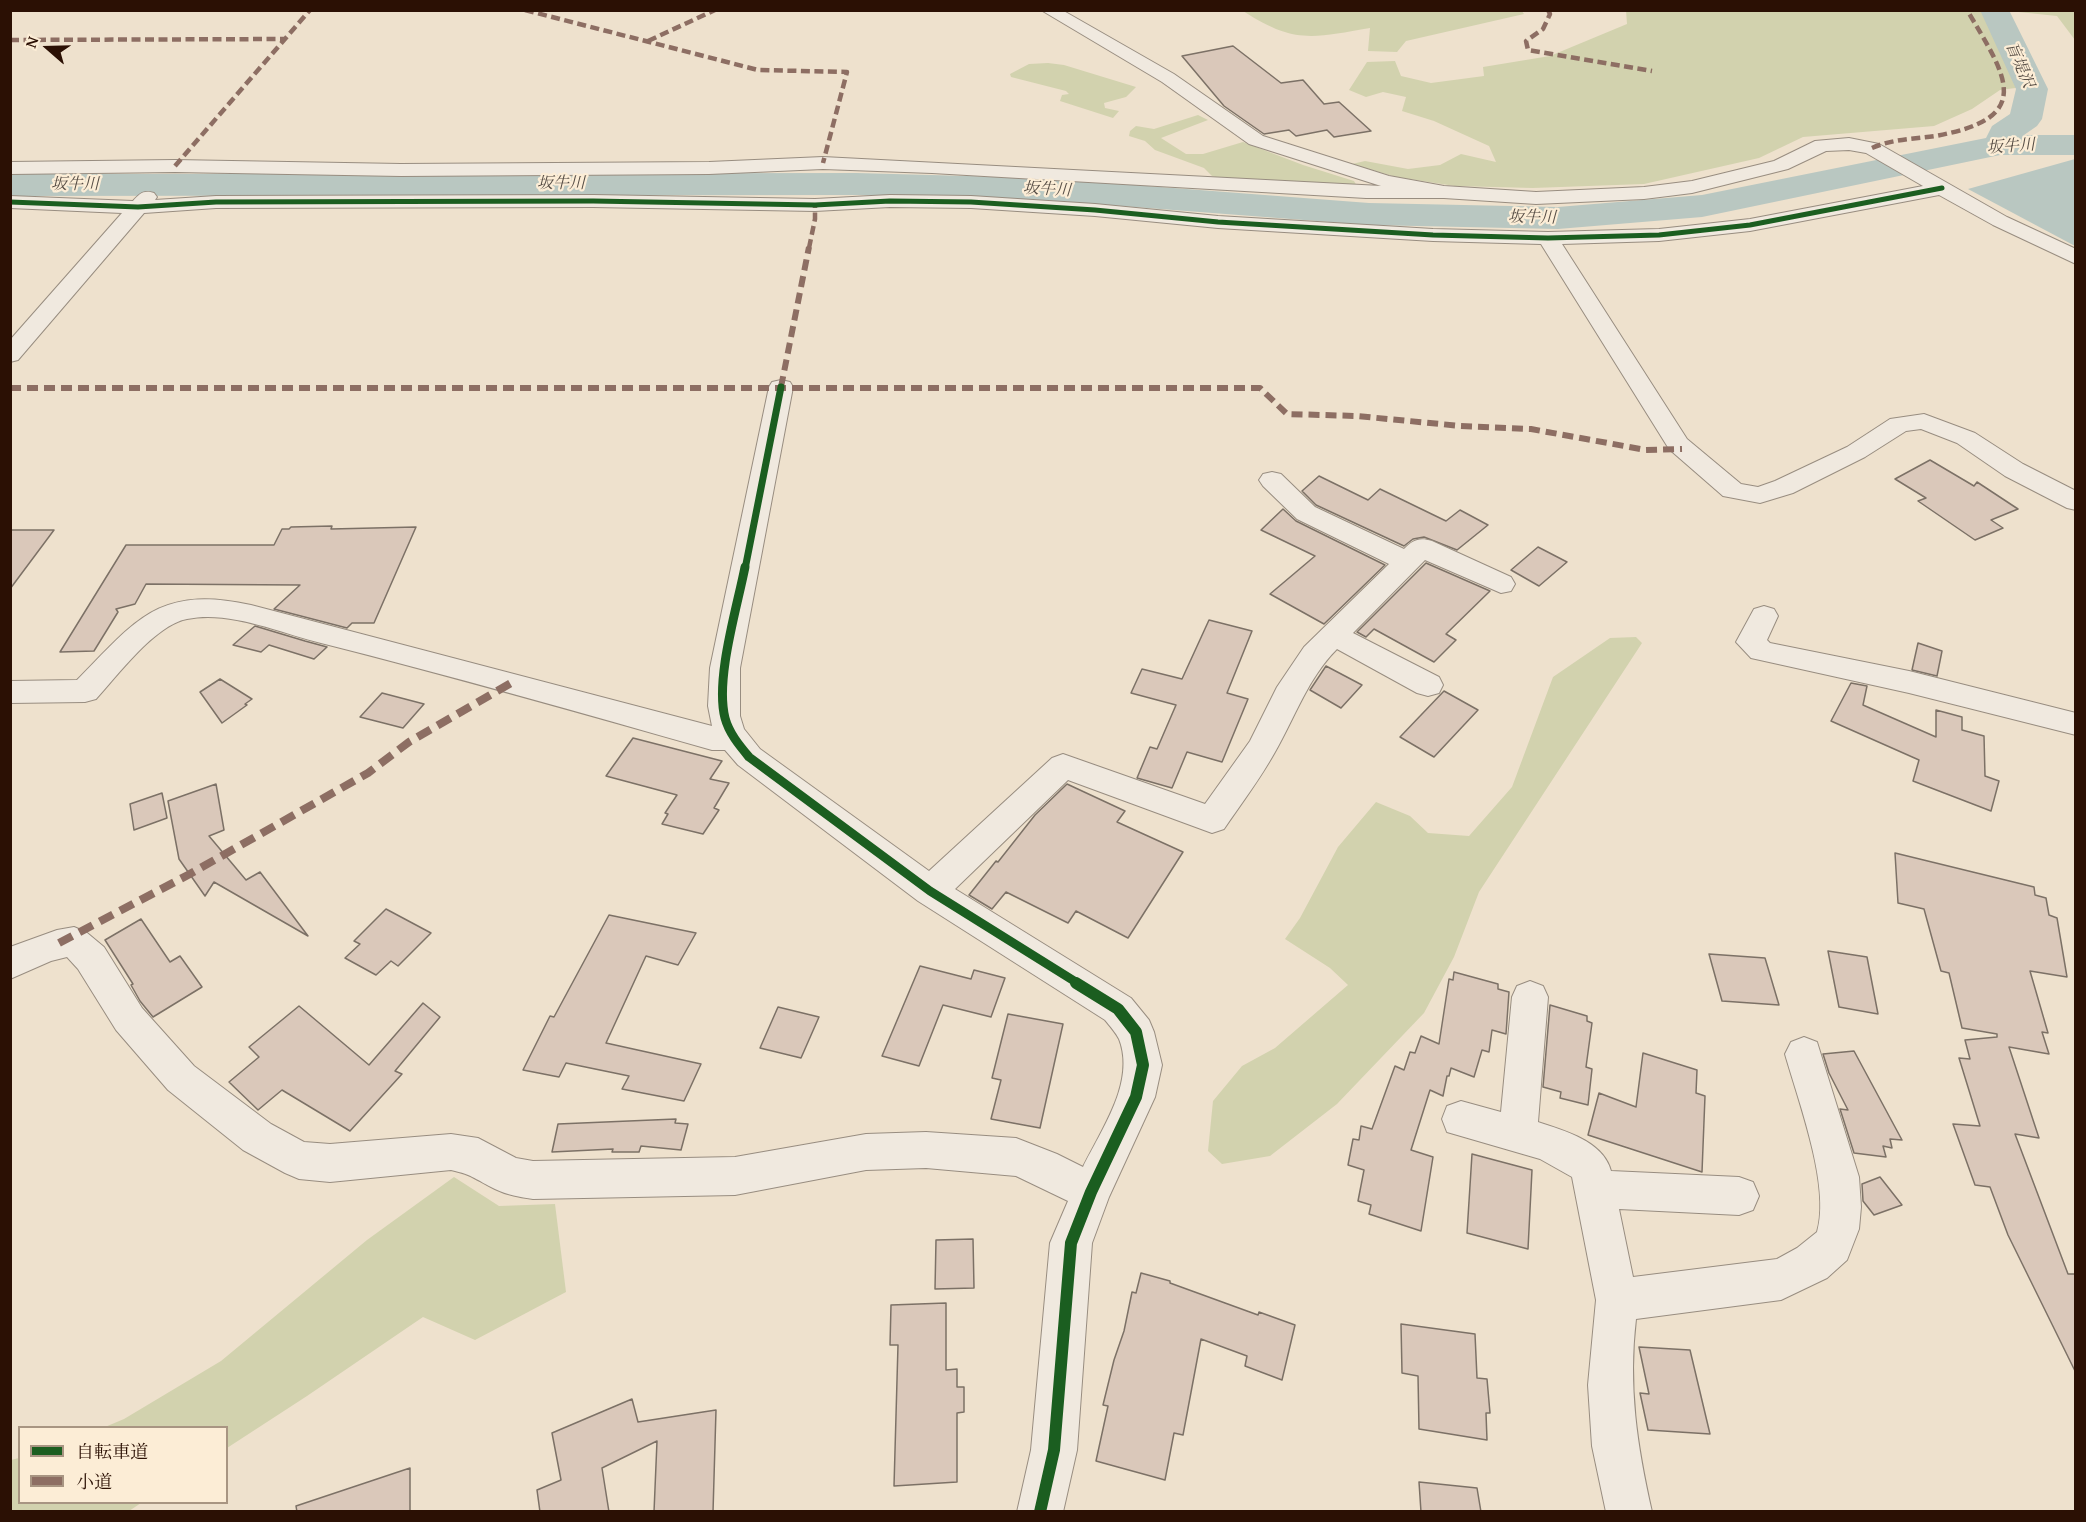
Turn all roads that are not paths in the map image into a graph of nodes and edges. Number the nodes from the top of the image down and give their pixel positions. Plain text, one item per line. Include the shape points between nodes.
1 (1049, 10) edge
2 (175, 166) junction
3 (10, 168) edge
4 (819, 184) junction
5 (1942, 188) junction
6 (1444, 192) junction
7 (10, 202) edge
8 (138, 207) junction
9 (1548, 238) junction
10 (2076, 258) edge
11 (10, 355) edge
12 (781, 387) dead end
13 (1272, 480) dead end
14 (2076, 501) edge
15 (1406, 561) junction
16 (1502, 584) dead end
17 (1764, 615) dead end
18 (1332, 634) junction
19 (1428, 685) dead end
20 (10, 692) edge
21 (2076, 724) edge
22 (732, 738) junction
23 (930, 891) junction
24 (10, 964) edge
25 (1530, 997) dead end
26 (1804, 1054) dead end
27 (1461, 1119) dead end
28 (1518, 1136) junction
29 (1596, 1189) junction
30 (1091, 1192) junction
31 (1739, 1196) dead end
32 (1617, 1300) junction
33 (1040, 1512) edge
34 (1629, 1512) edge

1 - 6 street via 1168,78 1257,140 1385,181
2 - 3 street
2 - 4 street via 401,170 709,168
2 - 8 street
4 - 6 street via 979,169 1366,192
4 - 8 street via 593,201 216,202
4 - 9 street via 890,201 971,202 1218,222
5 - 6 street via 1872,148 1833,143 1780,165 1692,187 1536,198
5 - 9 street via 1750,225 1659,235
5 - 10 street
7 - 8 street
8 - 11 street
9 - 14 street via 1678,444 1732,490 1760,495 1784,487 1856,452 1899,424 1924,421 1966,438 2014,470
12 - 22 street via 725,668 725,723
13 - 15 street via 1306,513
15 - 16 street via 1422,547
15 - 18 street
17 - 21 street via 1751,642 1761,651 1909,682
18 - 19 street
18 - 23 street via 1314,654 1262,747 1212,820 1063,766
20 - 22 street via 85,691 151,626 186,609 206,608 239,612 400,652 712,738
22 - 23 street via 749,757
23 - 30 street via 1118,1009 1136,1032 1143,1065 1136,1097
24 - 30 street via 43,948 74,942 91,958 129,1019 181,1078 257,1137 299,1160 330,1163 451,1152 478,1157 509,1176 532,1180 735,1176 866,1152 926,1150 1016,1157
25 - 28 street
26 - 32 street via 1839,1177 1839,1229 1832,1246 1812,1263 1781,1279
27 - 28 street
28 - 29 street via 1577,1156 1590,1167
29 - 31 street
29 - 32 street
30 - 33 street via 1071,1243 1054,1450
32 - 34 street via 1610,1385 1615,1446

